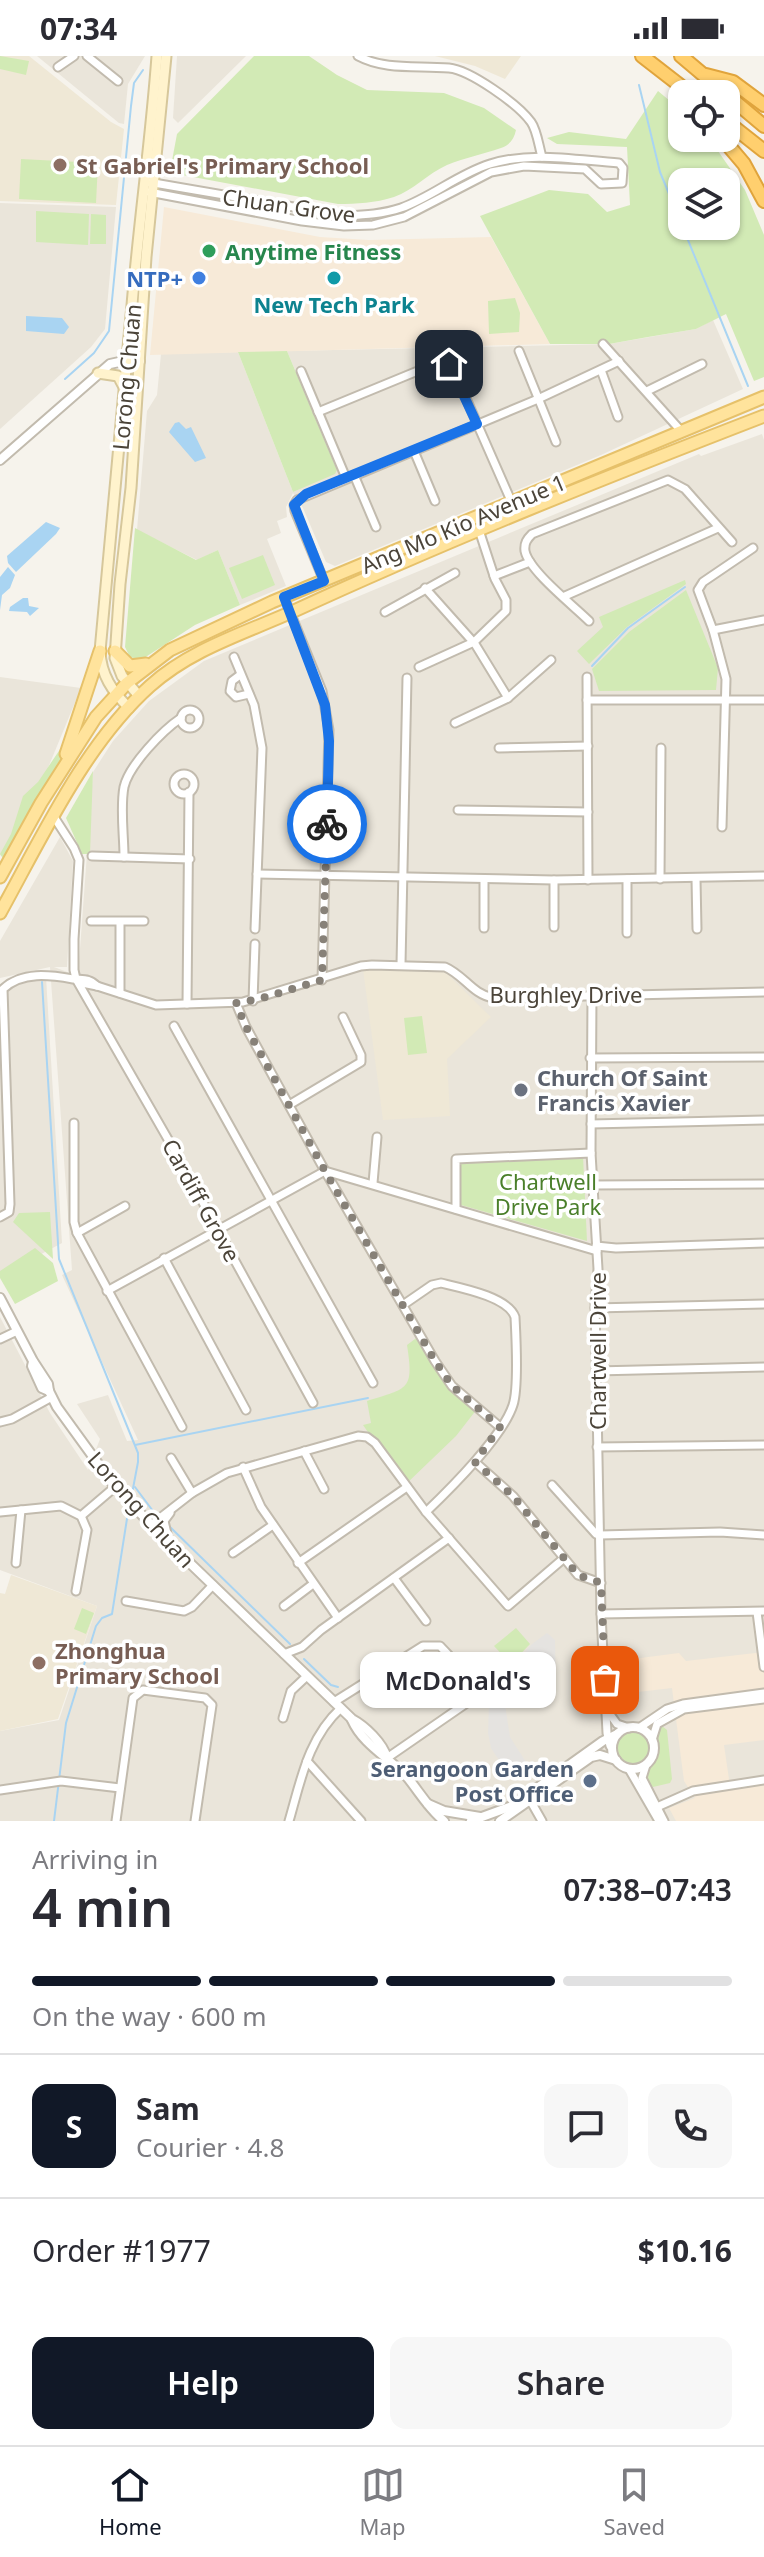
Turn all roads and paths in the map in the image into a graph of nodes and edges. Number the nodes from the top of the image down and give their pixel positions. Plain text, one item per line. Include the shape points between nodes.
1 (74, 56) edge
2 (87, 56) edge
3 (157, 56) edge
4 (166, 56) edge
5 (358, 56) edge
6 (681, 56) edge
7 (643, 57) edge
8 (58, 67) dead end
9 (706, 75) junction
10 (673, 80) edge
11 (118, 81) dead end
12 (668, 83) edge
13 (764, 105) edge
14 (764, 126) edge
15 (740, 132) edge
16 (764, 151) edge
17 (734, 152) edge
18 (542, 161) junction
19 (149, 187) junction
20 (764, 201) edge
21 (603, 344) dead end
22 (519, 351) dead end
23 (128, 360) junction
24 (140, 361) junction
25 (619, 361) junction
26 (702, 364) dead end
27 (601, 370) junction
28 (301, 371) dead end
29 (98, 373) junction
30 (647, 391) junction
31 (126, 392) junction
32 (764, 397) edge
33 (538, 399) junction
34 (318, 412) junction
35 (764, 416) edge
36 (618, 417) dead end
37 (477, 424) junction
38 (682, 432) junction
39 (556, 442) dead end
40 (414, 451) junction
41 (120, 454) junction
42 (133, 455) junction
43 (0, 460) edge
44 (350, 477) junction
45 (435, 501) dead end
46 (512, 504) junction
47 (376, 527) dead end
48 (718, 528) junction
49 (479, 530) junction
50 (126, 541) junction
51 (732, 542) dead end
52 (111, 543) junction
53 (753, 548) dead end
54 (530, 562) junction
55 (455, 573) dead end
56 (494, 576) junction
57 (324, 581) junction
58 (425, 588) junction
59 (565, 596) junction
60 (284, 597) junction
61 (385, 612) dead end
62 (290, 613) junction
63 (764, 620) edge
64 (589, 621) dead end
65 (713, 630) junction
66 (474, 642) junction
67 (100, 651) junction
68 (115, 651) junction
69 (234, 657) dead end
70 (551, 660) dead end
71 (154, 661) junction
72 (419, 667) dead end
73 (240, 675) junction
74 (587, 677) dead end
75 (407, 678) dead end
76 (127, 683) junction
77 (249, 694) junction
78 (116, 695) junction
79 (139, 696) junction
80 (508, 698) junction
81 (725, 699) junction
82 (587, 700) junction
83 (764, 700) edge
84 (129, 708) junction
85 (181, 718) dead end
86 (455, 723) dead end
87 (588, 746) junction
88 (499, 748) dead end
89 (661, 748) dead end
90 (60, 774) junction
91 (189, 792) dead end
92 (458, 810) dead end
93 (588, 812) junction
94 (54, 817) junction
95 (722, 827) dead end
96 (92, 856) dead end
97 (124, 857) junction
98 (190, 859) junction
99 (257, 874) junction
100 (764, 876) edge
101 (0, 877) edge
102 (325, 877) junction
103 (404, 878) junction
104 (484, 879) junction
105 (627, 879) junction
106 (660, 879) junction
107 (696, 879) junction
108 (554, 880) junction
109 (588, 880) junction
110 (0, 913) edge
111 (91, 921) dead end
112 (144, 921) dead end
113 (120, 922) junction
114 (554, 927) dead end
115 (484, 928) dead end
116 (255, 929) dead end
117 (697, 929) dead end
118 (627, 933) dead end
119 (255, 944) dead end
120 (401, 964) junction
121 (76, 979) junction
122 (322, 980) junction
123 (97, 986) junction
124 (764, 992) edge
125 (120, 993) junction
126 (592, 995) junction
127 (88, 997) junction
128 (253, 1001) junction
129 (236, 1003) junction
130 (187, 1004) junction
131 (343, 1017) dead end
132 (174, 1026) dead end
133 (764, 1057) edge
134 (590, 1058) junction
135 (289, 1105) junction
136 (764, 1120) edge
137 (74, 1123) dead end
138 (591, 1124) junction
139 (377, 1137) dead end
140 (591, 1153) junction
141 (325, 1171) junction
142 (373, 1183) junction
143 (764, 1184) edge
144 (593, 1185) junction
145 (270, 1200) junction
146 (125, 1206) dead end
147 (456, 1209) junction
148 (0, 1217) edge
149 (217, 1228) junction
150 (77, 1233) junction
151 (764, 1243) edge
152 (596, 1249) junction
153 (164, 1258) junction
154 (107, 1291) junction
155 (0, 1298) edge
156 (764, 1304) edge
157 (403, 1305) junction
158 (595, 1308) junction
159 (17, 1331) junction
160 (0, 1339) edge
161 (764, 1367) edge
162 (596, 1371) junction
163 (373, 1383) dead end
164 (50, 1394) junction
165 (313, 1403) dead end
166 (246, 1410) dead end
167 (0, 1422) edge
168 (182, 1427) dead end
169 (500, 1427) junction
170 (764, 1445) edge
171 (597, 1447) junction
172 (304, 1451) junction
173 (171, 1458) dead end
174 (475, 1462) junction
175 (243, 1467) junction
176 (552, 1485) dead end
177 (115, 1487) junction
178 (407, 1487) junction
179 (324, 1489) dead end
180 (192, 1493) junction
181 (179, 1502) junction
182 (21, 1510) junction
183 (0, 1512) edge
184 (426, 1512) junction
185 (81, 1516) junction
186 (151, 1525) junction
187 (273, 1525) junction
188 (600, 1535) junction
189 (764, 1535) edge
190 (449, 1538) junction
191 (169, 1543) junction
192 (233, 1553) dead end
193 (563, 1559) junction
194 (16, 1563) dead end
195 (298, 1563) junction
196 (394, 1578) junction
197 (601, 1583) junction
198 (313, 1584) junction
199 (213, 1585) junction
200 (76, 1591) dead end
201 (126, 1601) dead end
202 (284, 1606) dead end
203 (761, 1612) edge
204 (601, 1614) junction
205 (338, 1618) junction
206 (426, 1621) dead end
207 (302, 1647) junction
208 (284, 1654) junction
209 (296, 1666) junction
210 (764, 1667) edge
211 (307, 1676) junction
212 (764, 1696) edge
213 (338, 1705) junction
214 (606, 1708) junction
215 (283, 1718) dead end
216 (634, 1728) junction
217 (612, 1740) junction
218 (652, 1740) junction
219 (387, 1758) junction
220 (616, 1760) junction
221 (307, 1761) junction
222 (646, 1765) junction
223 (629, 1769) junction
224 (764, 1780) edge
225 (120, 1788) junction
226 (0, 1790) edge
227 (530, 1800) junction
228 (427, 1804) junction
229 (657, 1807) junction
230 (435, 1817) edge
231 (482, 1818) junction
232 (116, 1821) edge
233 (195, 1821) edge
234 (289, 1821) edge
235 (361, 1821) edge
236 (444, 1821) edge
237 (471, 1821) edge
238 (500, 1821) edge
239 (542, 1821) edge
240 (662, 1821) edge

1 - 8 street
2 - 11 street
3 - 19 main road, Lorong Chuan
4 - 19 main road, Lorong Chuan
5 - 18 street via 388,66 454,68 472,77 532,123
6 - 9 highway
7 - 10 highway
7 - 12 highway
9 - 13 highway via 730,80
9 - 14 highway
15 - 16 highway
17 - 20 highway
18 - 18 street, Chuan Grove via 619,163 622,183 601,184 585,169
18 - 19 street, Chuan Grove via 487,165 402,208 372,215 346,216
19 - 23 main road, Lorong Chuan
19 - 24 main road, Lorong Chuan
21 - 25 street
22 - 33 street
23 - 24 street
23 - 29 street
23 - 31 main road, Lorong Chuan
24 - 42 main road, Lorong Chuan
25 - 27 street
25 - 30 street
26 - 30 street
27 - 33 street
27 - 36 street
28 - 34 street
29 - 31 main road via 118,376
29 - 43 street
30 - 38 street
31 - 41 main road, Lorong Chuan
32 - 38 main road, Ang Mo Kio Avenue 1
33 - 37 street
33 - 39 street
34 - 37 street via 444,362 453,369
34 - 44 street
35 - 49 main road, Ang Mo Kio Avenue 1
37 - 40 street
37 - 46 street
38 - 46 main road, Ang Mo Kio Avenue 1
40 - 44 street
40 - 45 street
41 - 42 main road
41 - 52 main road, Lorong Chuan
42 - 50 main road, Lorong Chuan
44 - 47 street
44 - 57 street via 306,494 294,505
46 - 57 main road, Ang Mo Kio Avenue 1
48 - 51 street
48 - 54 street via 685,489 664,480 532,534 525,547
48 - 59 street
49 - 56 street
49 - 62 main road, Ang Mo Kio Avenue 1
50 - 52 main road
50 - 68 main road, Lorong Chuan
52 - 67 main road, Lorong Chuan
53 - 65 street via 700,586
54 - 56 street
54 - 59 street
55 - 58 street
56 - 66 street via 507,608
57 - 60 main road, Ang Mo Kio Avenue 1
58 - 61 street
58 - 66 street
59 - 64 street
60 - 62 street
60 - 71 main road, Ang Mo Kio Avenue 1
62 - 79 main road, Ang Mo Kio Avenue 1 via 199,652
62 - 102 street via 327,712
63 - 65 street
65 - 81 street via 724,667
66 - 72 street
66 - 80 street
67 - 78 main road, Lorong Chuan via 103,674
67 - 90 main road
68 - 71 main road via 130,666
68 - 76 main road, Lorong Chuan
69 - 73 street
70 - 80 street
71 - 76 main road, Ang Mo Kio Avenue 1
73 - 77 street
73 - 77 street via 230,691 236,697
74 - 82 street
75 - 103 street
76 - 78 main road
76 - 79 main road, Lorong Chuan
77 - 99 street via 262,748
78 - 84 main road, Lorong Chuan
78 - 90 main road
79 - 84 main road
80 - 86 street
81 - 82 street
81 - 83 street
81 - 95 street
82 - 87 street
84 - 94 main road
85 - 97 street via 129,774 124,787
87 - 88 street
87 - 93 street
89 - 106 street
90 - 101 main road
91 - 98 street
92 - 93 street
93 - 109 street
94 - 110 main road
94 - 121 street via 79,860
96 - 97 street
97 - 98 street
98 - 130 street
99 - 102 street
99 - 116 street
100 - 107 street
102 - 103 street
102 - 122 street
103 - 104 street
103 - 120 street
104 - 108 street
104 - 115 street
105 - 106 street
105 - 109 street
105 - 118 street
106 - 107 street
107 - 117 street
108 - 109 street
108 - 114 street
111 - 113 street
112 - 113 street
113 - 125 street
119 - 128 street
120 - 122 street, Burghley Drive via 361,966
120 - 126 street, Burghley Drive via 448,968 488,997
121 - 123 street, Burghley Drive
121 - 127 street, Cardiff Grove
121 - 148 street, Burghley Drive via 44,974 13,981 2,991 10,1204 9,1212
122 - 128 street, Burghley Drive
123 - 125 street, Burghley Drive
123 - 127 street
124 - 126 street, Burghley Drive
125 - 130 street, Burghley Drive via 150,1004
126 - 134 street, Chartwell Drive
127 - 149 street, Cardiff Grove
128 - 129 street, Burghley Drive
129 - 130 street, Burghley Drive
129 - 135 street
131 - 135 street via 361,1062
132 - 145 street
133 - 134 street
134 - 138 street, Chartwell Drive
135 - 141 street
136 - 138 street
137 - 150 street
138 - 140 street, Chartwell Drive
139 - 142 street
140 - 144 street, Chartwell Drive
140 - 147 street via 456,1159
141 - 142 street
141 - 145 street
141 - 157 street
142 - 147 street
143 - 144 street
144 - 152 street, Chartwell Drive
145 - 149 street
145 - 163 street
146 - 150 street
147 - 152 street
149 - 153 street
149 - 165 street, Cardiff Grove
150 - 154 street
151 - 152 street
152 - 158 street, Chartwell Drive
153 - 154 street
153 - 166 street
154 - 168 street
155 - 159 street, Lorong Chuan
156 - 158 street
157 - 169 street via 452,1386
157 - 169 street via 439,1283 511,1309 515,1398
158 - 162 street, Chartwell Drive
159 - 160 street
159 - 164 street, Lorong Chuan via 42,1388
161 - 162 street
162 - 171 street, Chartwell Drive
164 - 167 street
164 - 177 street, Lorong Chuan
169 - 174 street
170 - 171 street
171 - 188 street, Chartwell Drive
172 - 175 street
172 - 178 street via 367,1437
172 - 179 street
173 - 180 street
174 - 184 street
174 - 193 street via 513,1496
175 - 180 street
175 - 187 street
176 - 188 street
177 - 185 street
177 - 186 street, Lorong Chuan
178 - 184 street
178 - 195 street
180 - 181 street
181 - 186 street
181 - 191 street via 164,1521
182 - 183 street
182 - 185 street via 61,1506
182 - 194 street
184 - 190 street
185 - 200 street via 87,1530
186 - 191 street, Lorong Chuan
187 - 192 street
187 - 195 street
188 - 189 street
188 - 197 street, Chartwell Drive
190 - 193 street via 508,1606
190 - 196 street
191 - 199 street, Lorong Chuan
193 - 197 street via 578,1575
195 - 198 street
196 - 205 street
196 - 206 street
197 - 204 street, Chartwell Drive
198 - 202 street
198 - 205 street
199 - 201 street, Lorong Chuan via 184,1611
199 - 208 street, Lorong Chuan
203 - 204 street
203 - 210 street
204 - 214 street, Chartwell Drive
205 - 207 street
207 - 208 street
207 - 209 street
208 - 209 street, Lorong Chuan
209 - 211 street, Lorong Chuan
211 - 213 street, Lorong Chuan
211 - 215 street via 291,1691
212 - 216 street via 674,1706
212 - 218 street via 684,1709 657,1724
213 - 219 street, Lorong Chuan
213 - 219 street via 432,1644 473,1681 471,1700
213 - 221 street
214 - 216 street via 617,1724
214 - 217 street, Chartwell Drive
216 - 217 street
216 - 218 street
217 - 220 street
217 - 231 street via 512,1806
218 - 222 street via 653,1755
219 - 228 street, Lorong Chuan
220 - 223 street
220 - 227 street via 591,1757
221 - 234 street
221 - 235 street
222 - 223 street
222 - 229 street via 642,1778
223 - 240 street
224 - 229 street via 693,1791
225 - 226 street via 55,1781
225 - 232 street
225 - 233 street via 137,1693 205,1698 212,1705
227 - 238 street
227 - 239 street
228 - 230 street, Lorong Chuan
228 - 231 street
229 - 240 street
230 - 236 street, Lorong Chuan
231 - 237 street

